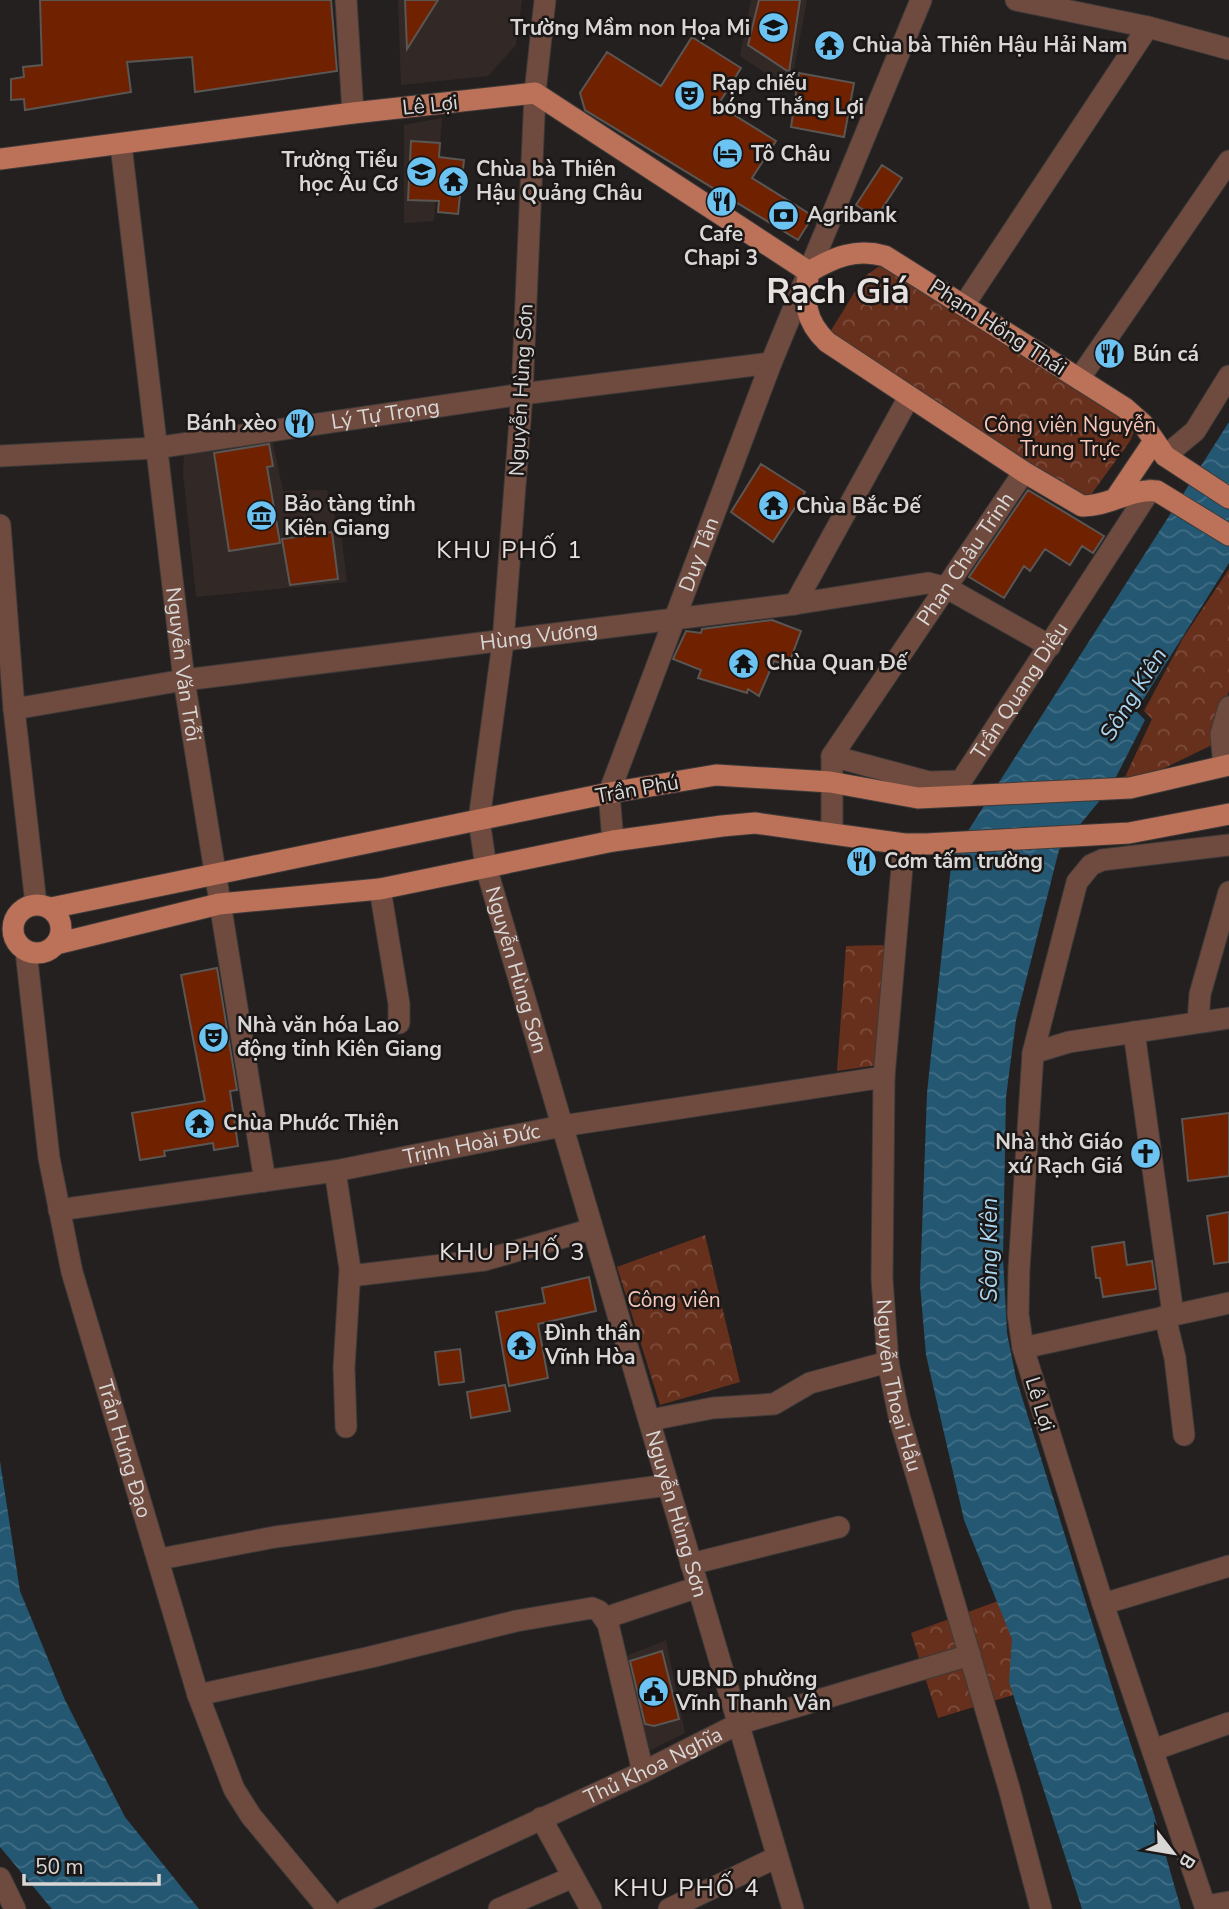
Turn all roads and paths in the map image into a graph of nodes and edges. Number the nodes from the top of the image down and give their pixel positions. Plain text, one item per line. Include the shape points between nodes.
1 (346, 0) edge
2 (545, 0) edge
3 (921, 0) edge
4 (1016, 0) edge
5 (1147, 27) junction
6 (1229, 49) edge
7 (535, 93) junction
8 (353, 113) junction
9 (121, 145) junction
10 (0, 159) edge
11 (1229, 161) edge
12 (809, 272) junction
13 (964, 305) junction
14 (771, 363) junction
15 (1229, 376) edge
16 (1079, 379) junction
17 (522, 394) junction
18 (909, 397) junction
19 (155, 448) junction
20 (1159, 448) junction
21 (0, 456) edge
22 (1024, 472) junction
23 (1154, 491) junction
24 (1229, 498) edge
25 (1115, 499) junction
26 (0, 525) edge
27 (1229, 535) edge
28 (947, 589) junction
29 (795, 604) junction
30 (674, 618) junction
31 (503, 642) junction
32 (1049, 646) junction
33 (184, 680) junction
34 (1229, 708) edge
35 (14, 709) junction
36 (832, 756) junction
37 (1227, 765) edge
38 (830, 782) junction
39 (608, 793) junction
40 (1229, 814) edge
41 (479, 820) junction
42 (832, 834) junction
43 (613, 841) junction
44 (904, 845) junction
45 (1229, 845) edge
46 (486, 867) junction
47 (213, 873) junction
48 (380, 889) junction
49 (1229, 892) edge
50 (219, 904) junction
51 (43, 906) junction
52 (8, 916) edge
53 (56, 944) junction
54 (15, 950) edge
55 (1229, 1018) edge
56 (1198, 1022) junction
57 (399, 1023) dead end
58 (1134, 1032) junction
59 (1033, 1053) junction
60 (884, 1077) junction
61 (562, 1126) junction
62 (335, 1171) junction
63 (265, 1181) junction
64 (59, 1210) junction
65 (592, 1229) junction
66 (350, 1276) junction
67 (1229, 1303) edge
68 (1169, 1315) junction
69 (1023, 1348) junction
70 (888, 1362) junction
71 (650, 1420) junction
72 (346, 1427) dead end
73 (1184, 1435) dead end
74 (668, 1485) junction
75 (839, 1527) dead end
76 (160, 1559) junction
77 (691, 1564) junction
78 (1229, 1566) edge
79 (698, 1587) junction
80 (1103, 1604) junction
81 (605, 1618) junction
82 (970, 1655) junction
83 (198, 1695) junction
84 (1229, 1723) edge
85 (738, 1724) junction
86 (1153, 1751) junction
87 (643, 1772) junction
88 (541, 1818) junction
89 (777, 1857) junction
90 (573, 1877) junction
91 (0, 1878) edge
92 (1229, 1902) edge
93 (1206, 1908) edge
94 (15, 1909) edge
95 (328, 1909) edge
96 (347, 1909) edge
97 (499, 1909) edge
98 (591, 1909) edge
99 (669, 1909) edge
100 (793, 1909) edge
101 (1041, 1909) edge

1 - 8 street
2 - 7 street, Nguyễn Hùng Sơn
3 - 12 street, Duy Tân
4 - 5 street
5 - 6 street
5 - 13 street
7 - 8 main road, Lê Lợi
7 - 12 main road
7 - 17 street, Nguyễn Hùng Sơn
8 - 9 main road, Lê Lợi
9 - 10 main road, Lê Lợi
9 - 19 street, Nguyễn Văn Trỗi
11 - 16 street
12 - 13 main road, Phạm Hồng Thái via 845,254 867,251 899,264
12 - 14 street, Duy Tân
12 - 18 main road via 806,308 816,331
13 - 16 main road, Phạm Hồng Thái
14 - 17 street, Lý Tự Trọng
14 - 30 street, Duy Tân
15 - 20 street via 1195,431
16 - 20 main road, Phạm Hồng Thái via 1136,416
17 - 19 street, Lý Tự Trọng
17 - 31 street, Nguyễn Hùng Sơn
18 - 22 main road
18 - 29 street
19 - 21 street, Lý Tự Trọng
19 - 33 street, Nguyễn Văn Trỗi
20 - 24 main road, Phạm Hồng Thái
20 - 25 main road
22 - 25 main road via 1082,506
22 - 28 street, Phan Châu Trinh
23 - 25 main road
23 - 27 main road
23 - 32 street, Trần Quang Diệu
26 - 35 street
28 - 29 street, Hùng Vương via 928,583
28 - 32 street, Hùng Vương
28 - 36 street, Phan Châu Trinh
29 - 30 street, Hùng Vương
30 - 31 street, Hùng Vương
30 - 39 street, Duy Tân
31 - 33 street, Hùng Vương
31 - 41 street, Nguyễn Hùng Sơn
32 - 36 street, Trần Quang Diệu via 961,781 929,782
33 - 35 street, Hùng Vương
33 - 47 street, Nguyễn Văn Trỗi
34 - 37 street via 1221,734
35 - 51 street
36 - 38 street
37 - 38 main road, Trần Phú via 1130,788 918,798
38 - 39 main road, Trần Phú via 716,775
38 - 42 street
39 - 41 main road, Trần Phú
39 - 43 street, Duy Tân
40 - 44 main road via 1129,833
41 - 46 street, Nguyễn Hùng Sơn
41 - 47 main road, Trần Phú
42 - 43 main road via 755,823
42 - 44 main road
43 - 46 main road
44 - 60 street, Nguyễn Thoại Hầu
45 - 59 street, Lê Lợi via 1091,865 1077,882
46 - 48 main road
46 - 61 street, Nguyễn Hùng Sơn
47 - 50 street, Nguyễn Văn Trỗi
47 - 51 main road, Trần Phú
48 - 50 main road
48 - 57 street
49 - 56 street via 1200,994
50 - 53 main road
50 - 63 street, Nguyễn Văn Trỗi
51 - 52 main road
51 - 53 main road via 60,921
52 - 54 main road
53 - 54 main road via 43,953
54 - 64 street, Trần Hưng Đạo
55 - 56 street
56 - 58 street
58 - 59 street
58 - 68 street
59 - 69 street, Lê Lợi via 1019,1269
60 - 61 street, Trịnh Hoài Đức
60 - 70 street, Nguyễn Thoại Hầu via 882,1279
61 - 62 street, Trịnh Hoài Đức
61 - 65 street, Nguyễn Hùng Sơn
62 - 63 street, Trịnh Hoài Đức
62 - 66 street
63 - 64 street, Trịnh Hoài Đức
64 - 76 street, Trần Hưng Đạo via 72,1272
65 - 66 street via 485,1260
65 - 71 street, Nguyễn Hùng Sơn
66 - 72 street via 344,1368
67 - 68 street
68 - 69 street
68 - 73 street
69 - 80 street, Lê Lợi
70 - 71 street via 810,1382 774,1404 713,1408
70 - 82 street, Nguyễn Thoại Hầu
71 - 74 street, Nguyễn Hùng Sơn
74 - 76 street via 264,1539
74 - 77 street, Nguyễn Hùng Sơn
75 - 77 street
76 - 83 street, Trần Hưng Đạo
77 - 79 street, Nguyễn Hùng Sơn
78 - 80 street
79 - 81 street
79 - 85 street, Nguyễn Hùng Sơn
80 - 86 street, Lê Lợi
81 - 83 street via 592,1608 542,1616
81 - 87 street
82 - 85 street, Thủ Khoa Nghĩa
82 - 101 street, Nguyễn Thoại Hầu
83 - 95 street, Trần Hưng Đạo via 220,1760 240,1798
84 - 86 street
85 - 87 street, Thủ Khoa Nghĩa
85 - 89 street, Nguyễn Hùng Sơn
86 - 93 street, Lê Lợi
87 - 88 street, Thủ Khoa Nghĩa
88 - 90 street
88 - 96 street, Thủ Khoa Nghĩa
89 - 99 street
89 - 100 street, Nguyễn Hùng Sơn
90 - 97 street
90 - 98 street
91 - 94 street
92 - 93 street

